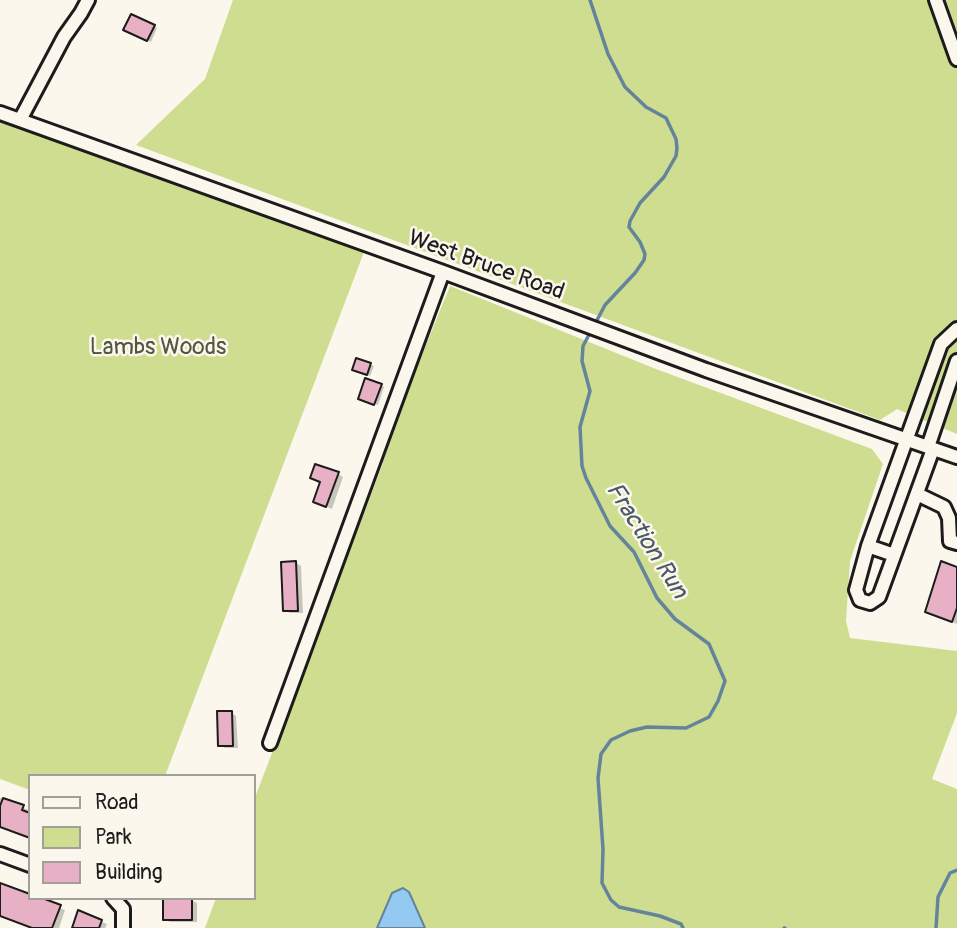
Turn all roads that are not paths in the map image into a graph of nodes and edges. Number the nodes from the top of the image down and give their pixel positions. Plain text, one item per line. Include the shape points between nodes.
1 (88, 0) edge
2 (936, 0) edge
3 (957, 59) edge
4 (0, 113) edge
5 (20, 120) junction
6 (443, 272) junction
7 (957, 329) edge
8 (957, 361) edge
9 (906, 440) junction
10 (930, 448) junction
11 (957, 457) edge
12 (917, 494) junction
13 (957, 543) edge
14 (867, 546) junction
15 (894, 555) junction
16 (270, 743) dead end
17 (0, 854) edge
18 (28, 864) edge
19 (115, 900) edge
20 (123, 928) edge

1 - 5 street
2 - 3 street
4 - 5 street, West Bruce Road
5 - 6 street, West Bruce Road
6 - 9 street, West Bruce Road
6 - 16 street
7 - 9 street via 941,344
8 - 10 street
9 - 10 street, West Bruce Road
9 - 14 street
10 - 11 street, West Bruce Road
10 - 12 street
12 - 13 street via 944,507 950,541
12 - 15 street
14 - 15 street
14 - 15 street via 856,590 860,600 870,603 879,597
17 - 18 street
19 - 20 street via 123,909

